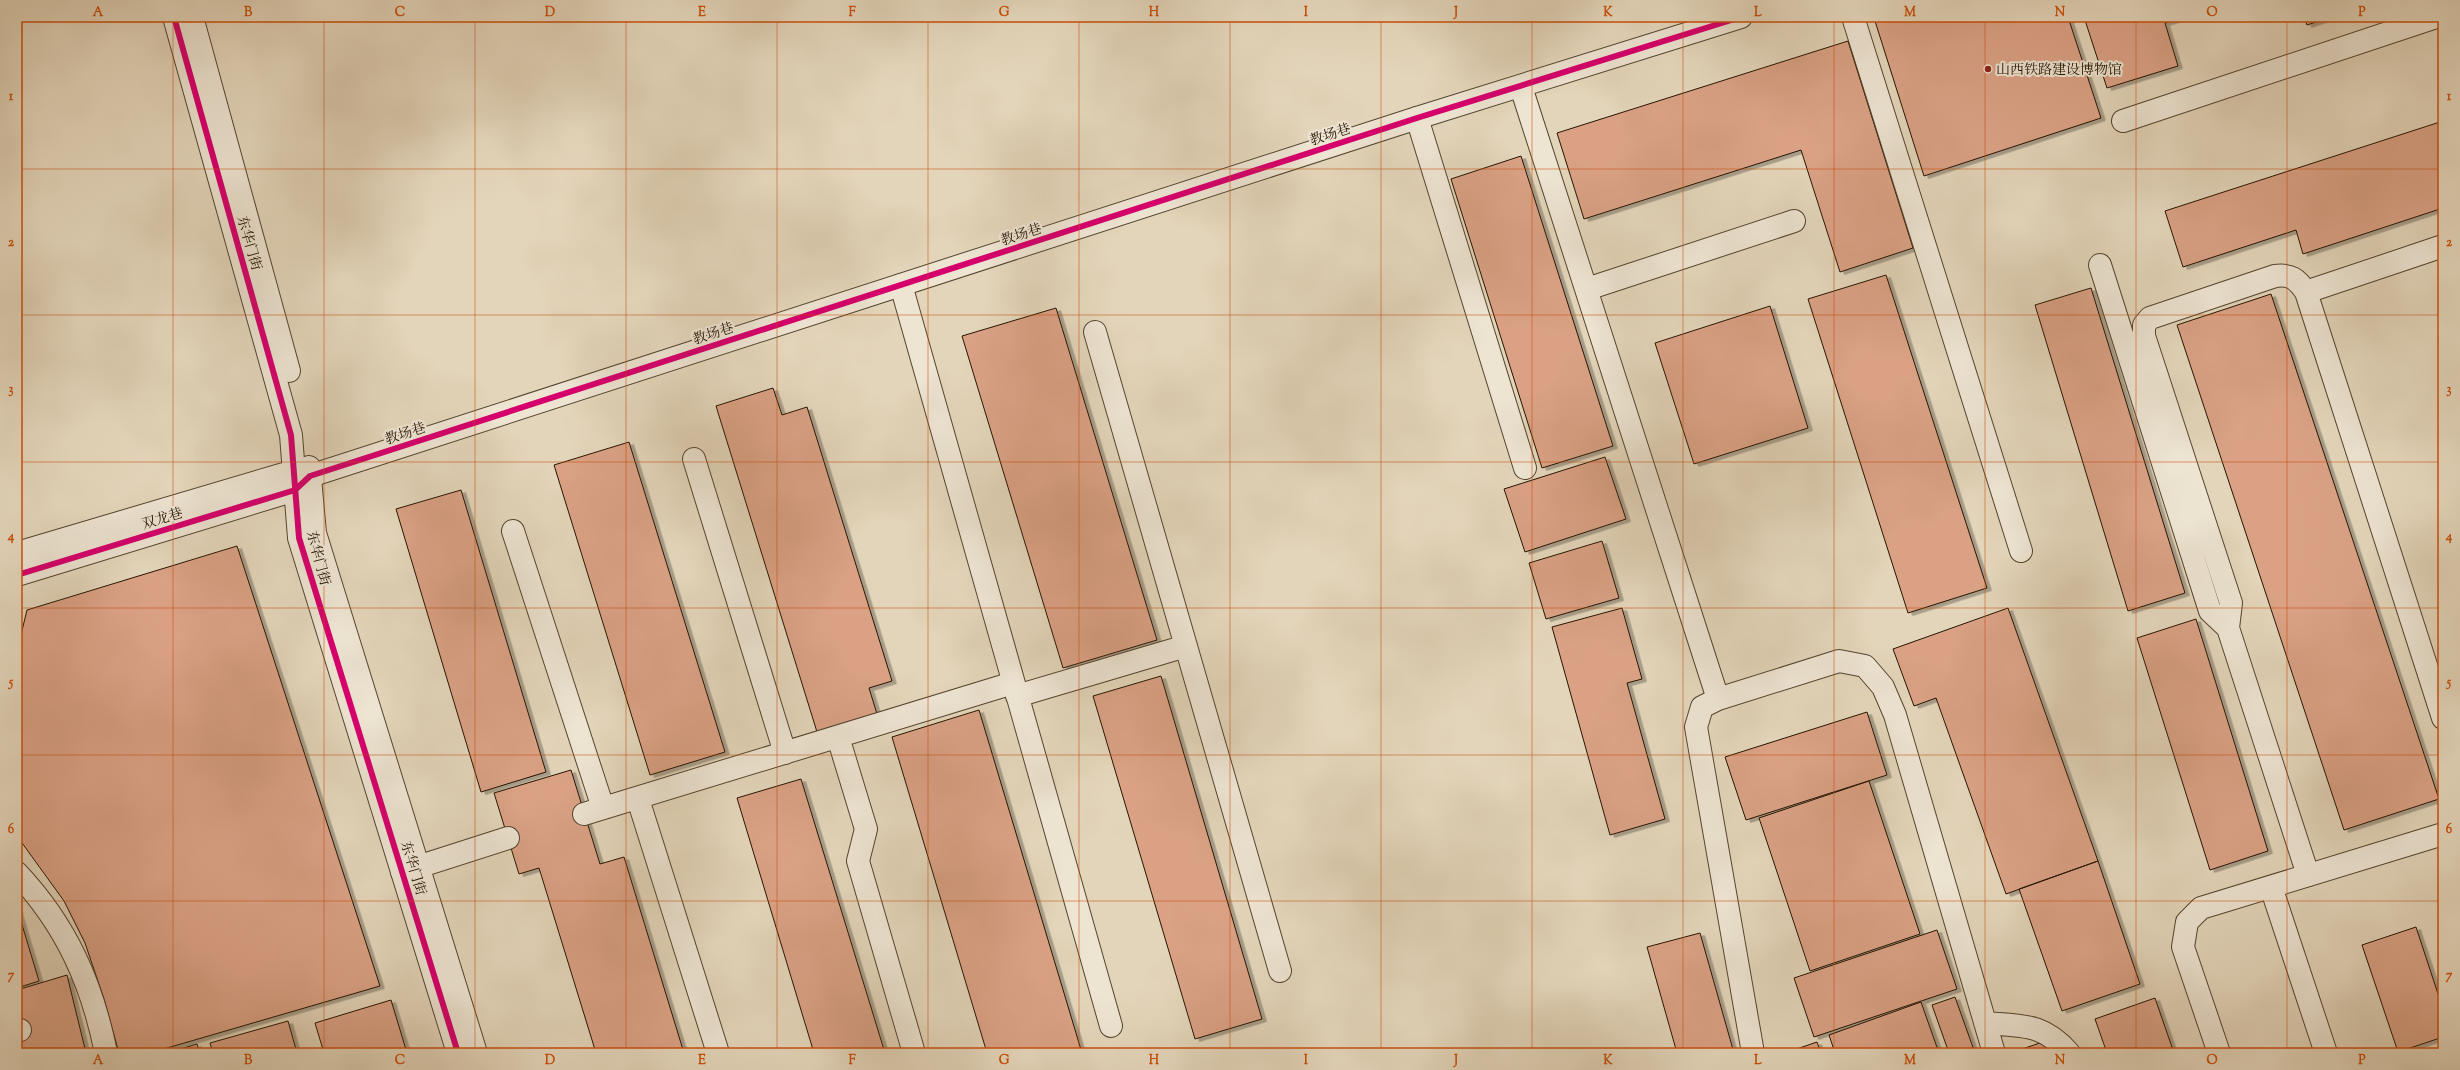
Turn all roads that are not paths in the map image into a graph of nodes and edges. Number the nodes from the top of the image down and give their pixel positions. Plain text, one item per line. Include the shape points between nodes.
1 (174, 17) edge
2 (192, 17) edge
3 (1741, 17) edge
4 (1853, 17) edge
5 (2436, 17) edge
6 (1521, 87) junction
7 (1416, 118) junction
8 (2123, 121) dead end
9 (1794, 221) dead end
10 (2443, 246) edge
11 (2100, 265) dead end
12 (901, 285) junction
13 (1587, 289) junction
14 (2306, 292) junction
15 (1095, 332) dead end
16 (694, 459) dead end
17 (1525, 468) dead end
18 (300, 479) junction
19 (513, 531) dead end
20 (2021, 551) dead end
21 (17, 553) edge
22 (17, 575) edge
23 (2228, 628) junction
24 (1186, 646) junction
25 (1015, 689) junction
26 (1718, 699) junction
27 (2443, 718) edge
28 (838, 737) junction
29 (784, 753) junction
30 (638, 799) junction
31 (2443, 834) edge
32 (508, 838) dead end
33 (410, 869) junction
34 (17, 872) edge
35 (2308, 875) junction
36 (2271, 887) junction
37 (1280, 971) dead end
38 (1985, 1023) junction
39 (1111, 1026) dead end
40 (106, 1053) edge
41 (458, 1053) edge
42 (476, 1053) edge
43 (718, 1053) edge
44 (914, 1053) edge
45 (1753, 1053) edge
46 (1994, 1053) edge
47 (2069, 1053) edge
48 (2219, 1053) edge
49 (2326, 1053) edge

1 - 18 street, 东华门街 via 291,435
2 - 18 street, 东华门街 via 306,433
3 - 6 street, 教场巷
4 - 20 street
5 - 8 street
6 - 7 street, 教场巷
6 - 13 street
7 - 12 street, 教场巷
7 - 17 street
9 - 13 street
10 - 14 street
11 - 23 street via 2210,611
12 - 18 street, 教场巷
12 - 25 street
13 - 26 street
14 - 23 street via 2297,280 2286,275 2275,276 2150,318 2144,326 2144,336 2231,603
14 - 27 street
15 - 24 street
16 - 29 street
18 - 21 street, 双龙巷
18 - 22 street, 双龙巷
18 - 33 street, 东华门街
19 - 30 street via 593,811
23 - 35 street
24 - 25 street
24 - 37 street
25 - 28 street
25 - 39 street
26 - 38 street via 1839,661 1865,666 1883,687 1895,715
26 - 45 street via 1702,707 1696,728
28 - 29 street
28 - 44 street via 866,829 858,861
29 - 30 street
30 - 43 street
31 - 35 street
32 - 33 street
33 - 41 street, 东华门街
33 - 42 street, 东华门街
34 - 40 street via 61,929 87,980
35 - 36 street
36 - 48 street via 2201,908 2187,922 2183,947
36 - 49 street
38 - 46 street
38 - 47 street via 2030,1026 2055,1038

